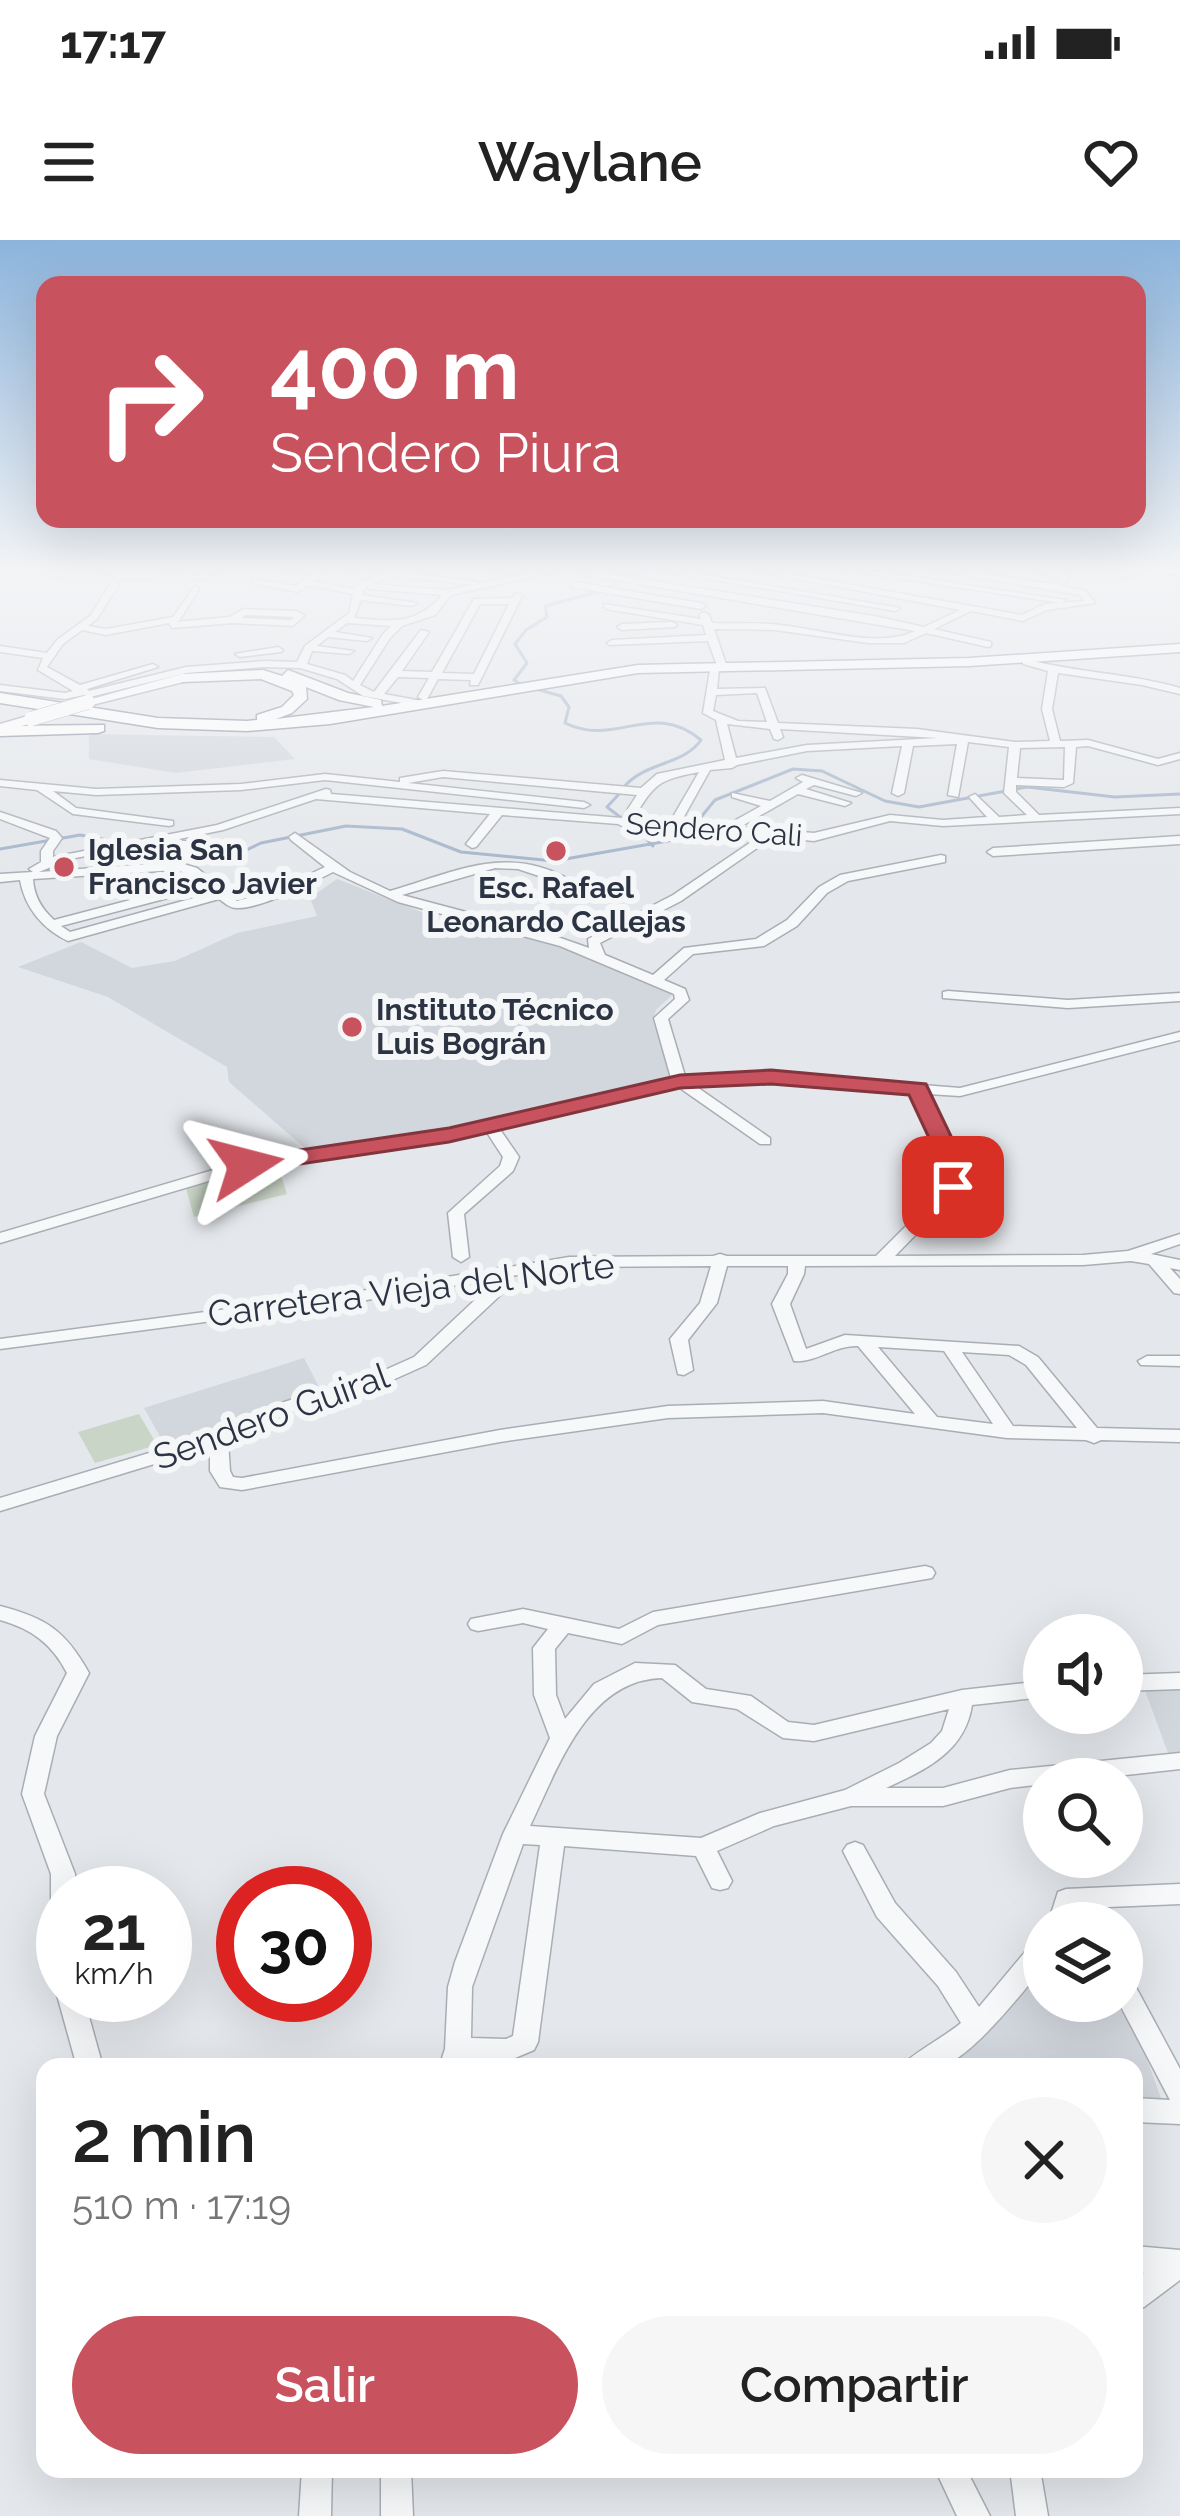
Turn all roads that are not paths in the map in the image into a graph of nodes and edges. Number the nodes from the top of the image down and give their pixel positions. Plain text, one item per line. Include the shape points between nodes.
1 (46, 674) edge
2 (130, 674) edge
3 (173, 674) edge
4 (221, 674) edge
5 (259, 674) edge
6 (264, 674) edge
7 (284, 674) edge
8 (332, 674) edge
9 (361, 674) edge
10 (398, 674) edge
11 (406, 674) edge
12 (478, 674) edge
13 (645, 674) edge
14 (716, 674) edge
15 (1053, 674) edge
16 (1099, 674) edge
17 (436, 675) junction
18 (182, 678) junction
19 (563, 684) junction
20 (355, 686) junction
21 (0, 688) edge
22 (1180, 691) edge
23 (711, 692) junction
24 (88, 695) junction
25 (376, 696) junction
26 (0, 700) edge
27 (423, 700) junction
28 (721, 720) junction
29 (158, 723) junction
30 (774, 726) junction
31 (0, 728) edge
32 (188, 730) junction
33 (963, 740) junction
34 (1056, 744) junction
35 (1071, 744) junction
36 (908, 745) junction
37 (1015, 745) junction
38 (785, 752) junction
39 (1180, 755) edge
40 (732, 765) junction
41 (705, 771) junction
42 (521, 781) junction
43 (351, 782) junction
44 (0, 783) edge
45 (385, 784) junction
46 (1010, 787) junction
47 (595, 788) junction
48 (42, 789) junction
49 (120, 792) junction
50 (644, 792) junction
51 (898, 793) dead end
52 (736, 795) dead end
53 (954, 795) dead end
54 (318, 796) junction
55 (510, 796) junction
56 (975, 797) dead end
57 (851, 798) dead end
58 (584, 805) junction
59 (772, 805) junction
60 (1180, 811) edge
61 (496, 813) junction
62 (1095, 814) junction
63 (0, 815) edge
64 (116, 816) junction
65 (1035, 817) junction
66 (994, 819) junction
67 (573, 820) junction
68 (169, 823) dead end
69 (624, 824) junction
70 (671, 829) junction
71 (727, 830) junction
72 (769, 835) junction
73 (295, 837) dead end
74 (1180, 840) edge
75 (148, 841) junction
76 (1130, 842) junction
77 (472, 844) dead end
78 (232, 850) dead end
79 (994, 852) dead end
80 (941, 859) dead end
81 (46, 862) junction
82 (332, 868) junction
83 (26, 875) junction
84 (0, 878) edge
85 (566, 881) dead end
86 (206, 884) junction
87 (218, 895) junction
88 (390, 895) junction
89 (51, 925) junction
90 (599, 956) junction
91 (655, 981) junction
92 (948, 995) dead end
93 (1180, 996) edge
94 (1180, 1036) edge
95 (680, 1081) junction
96 (918, 1089) junction
97 (490, 1125) junction
98 (765, 1142) dead end
99 (0, 1238) edge
100 (1180, 1239) edge
101 (1130, 1256) junction
102 (461, 1257) dead end
103 (883, 1258) junction
104 (720, 1259) junction
105 (796, 1261) junction
106 (1157, 1264) junction
107 (1180, 1265) edge
108 (504, 1270) junction
109 (1180, 1289) edge
110 (864, 1342) junction
111 (0, 1345) edge
112 (950, 1347) junction
113 (1180, 1360) edge
114 (1147, 1361) dead end
115 (684, 1370) dead end
116 (929, 1420) junction
117 (1007, 1432) junction
118 (1180, 1436) edge
119 (1094, 1437) junction
120 (219, 1438) junction
121 (0, 1505) edge
122 (925, 1573) dead end
123 (0, 1613) edge
124 (478, 1624) dead end
125 (563, 1624) junction
126 (622, 1637) junction
127 (635, 1671) junction
128 (1180, 1682) edge
129 (1143, 1683) edge
130 (1023, 1691) edge
131 (962, 1698) junction
132 (561, 1738) junction
133 (1180, 1760) edge
134 (851, 1797) junction
135 (515, 1834) junction
136 (553, 1838) junction
137 (703, 1847) junction
138 (855, 1851) dead end
139 (60, 1866) edge
140 (720, 1881) dead end
141 (1180, 1895) edge
142 (1129, 1902) edge
143 (1023, 1975) edge
144 (78, 2022) edge
145 (1142, 2022) edge
146 (975, 2023) junction
147 (88, 2058) edge
148 (458, 2058) edge
149 (472, 2058) edge
150 (938, 2058) edge
151 (1180, 2094) edge
152 (1143, 2110) edge
153 (1180, 2112) edge
154 (1143, 2260) edge
155 (1143, 2290) edge
156 (316, 2478) edge
157 (396, 2478) edge
158 (955, 2478) edge
159 (1026, 2478) edge
160 (315, 2516) edge
161 (397, 2516) edge
162 (974, 2516) edge
163 (1032, 2516) edge

1 - 24 street
2 - 24 street
3 - 24 street
4 - 18 highway
5 - 18 highway
6 - 29 highway via 292,682 302,696 287,710 247,721
7 - 27 highway via 352,699
8 - 20 street
9 - 20 street
10 - 25 street
11 - 17 street
12 - 17 street
13 - 19 highway
14 - 23 street
15 - 34 street via 1046,709
16 - 22 street
17 - 27 street
18 - 24 main road
19 - 27 highway
19 - 32 highway via 310,727
20 - 25 street
21 - 24 street
23 - 28 street via 708,713
23 - 30 street via 761,691
24 - 31 main road, bridge
25 - 27 street
26 - 29 highway
26 - 32 highway
27 - 29 highway via 288,724
28 - 30 street
28 - 40 street
30 - 33 street
30 - 38 street
31 - 32 highway
33 - 36 street
33 - 37 street
33 - 53 street
34 - 35 street
34 - 37 street
35 - 39 street via 1158,762
35 - 46 street via 1069,781
36 - 38 street
36 - 51 street
37 - 46 street
38 - 40 street
40 - 41 street
41 - 50 street via 661,776
41 - 70 street
42 - 45 street via 443,774
42 - 47 street
42 - 55 street
43 - 45 street
43 - 49 street via 325,777
43 - 54 street
44 - 48 street
45 - 55 street
46 - 65 street
47 - 50 street
47 - 58 street
48 - 49 street
48 - 64 street via 65,809
49 - 64 street
50 - 69 street
52 - 59 street
54 - 61 street, Sendero Cali
54 - 75 street
55 - 58 street
55 - 61 street
56 - 66 street
57 - 59 street via 805,784
58 - 67 street
59 - 71 street
60 - 62 street, Sendero Cali
61 - 67 street, Sendero Cali
61 - 77 street
62 - 65 street, Sendero Cali
62 - 76 street
63 - 81 street via 54,836
64 - 68 street
65 - 66 street, Sendero Cali
66 - 72 street, Sendero Cali via 890,818 814,837
67 - 69 street, Sendero Cali
69 - 70 street, Sendero Cali
70 - 71 street, Sendero Cali
71 - 72 street, Sendero Cali
72 - 90 street via 677,898 593,942
73 - 82 street
74 - 76 street
75 - 78 street
75 - 81 street
76 - 79 street
80 - 91 street via 844,878 759,943 689,951
81 - 83 street
82 - 87 street via 243,904
82 - 88 street
83 - 84 street
83 - 86 street via 178,866
83 - 89 street via 26,894
85 - 88 street via 494,864
86 - 87 street
86 - 89 street
87 - 89 street via 74,936
88 - 90 street
90 - 91 street
91 - 95 street via 683,996 661,1018
92 - 93 street via 1068,1004
94 - 96 street via 960,1092
95 - 96 street via 771,1077
95 - 97 street
95 - 98 street
96 - 103 street via 948,1155 953,1187
97 - 99 street via 257,1162
97 - 102 street via 511,1157 456,1214
100 - 101 street, Carretera Vieja del Norte
101 - 103 street, Carretera Vieja del Norte
101 - 106 street
103 - 105 street, Carretera Vieja del Norte
104 - 105 street, Carretera Vieja del Norte
104 - 108 street, Carretera Vieja del Norte
104 - 115 street via 716,1294 679,1339
105 - 110 street via 781,1304 800,1357 844,1340
106 - 107 street
106 - 109 street
108 - 111 street, Carretera Vieja del Norte
108 - 120 street, Sendero Guiral via 501,1285 420,1361
110 - 112 street
110 - 116 street
112 - 117 street
112 - 119 street via 1023,1353
113 - 114 street
116 - 117 street
116 - 120 street via 824,1407 668,1412 242,1484 227,1484 220,1471
117 - 119 street
118 - 119 street
120 - 121 street, Sendero Guiral
122 - 126 street via 653,1619
123 - 139 street via 57,1636 78,1673 46,1736 32,1794
124 - 125 street via 523,1616
125 - 126 street
125 - 132 street via 544,1648 545,1695
126 - 127 street
127 - 131 street via 667,1670 700,1696 743,1702 775,1727 814,1733
127 - 132 street via 602,1690
128 - 129 street
130 - 131 street
131 - 134 street via 962,1723 939,1751
132 - 135 street
133 - 134 street via 1010,1779 943,1797
134 - 137 street
135 - 136 street
135 - 148 street via 460,1987
136 - 137 street
136 - 149 street via 525,2042
137 - 140 street
138 - 146 street via 886,1910
141 - 142 street
143 - 146 street
144 - 147 street
145 - 151 street
146 - 150 street
152 - 153 street
154 - 155 street via 1180,2263
156 - 160 street
157 - 161 street
158 - 162 street
159 - 163 street

